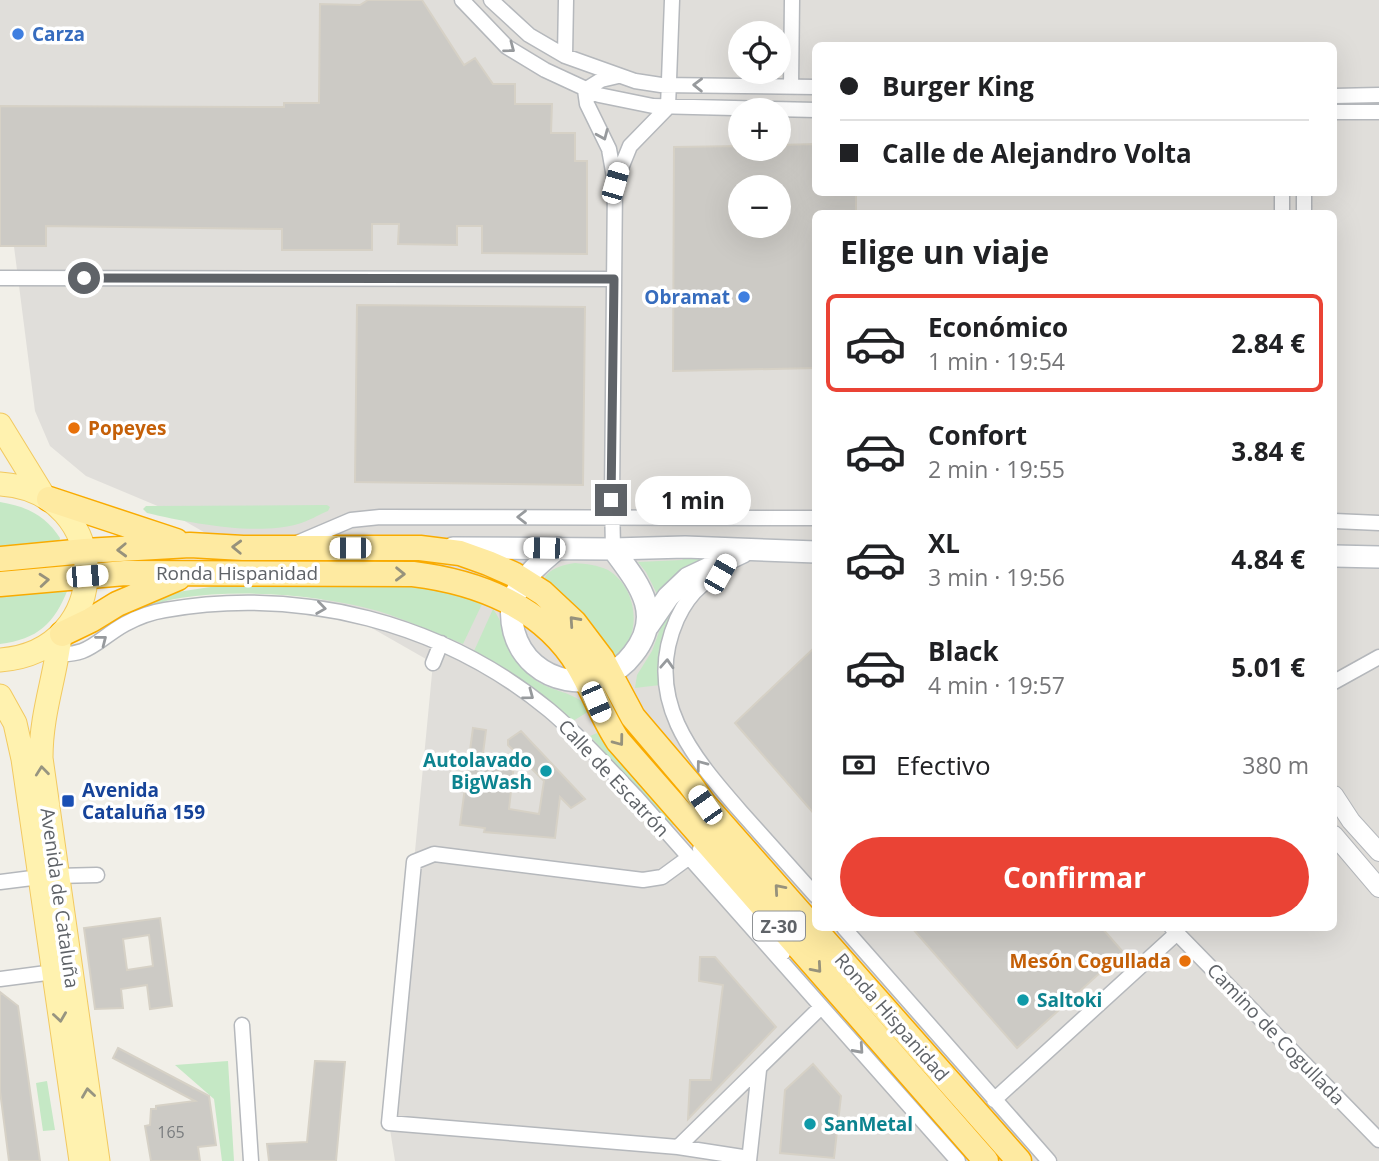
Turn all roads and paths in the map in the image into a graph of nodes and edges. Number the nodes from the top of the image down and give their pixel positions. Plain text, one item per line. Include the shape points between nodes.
1 (462, 0) edge
2 (491, 0) edge
3 (566, 0) edge
4 (672, 0) edge
5 (792, 0) edge
6 (565, 57) junction
7 (618, 76) junction
8 (670, 85) junction
9 (791, 86) junction
10 (812, 87) edge
11 (584, 90) junction
12 (1379, 95) edge
13 (1337, 96) edge
14 (668, 107) junction
15 (812, 110) edge
16 (1337, 111) edge
17 (1379, 112) edge
18 (615, 183) junction
19 (0, 278) edge
20 (614, 279) junction
21 (0, 425) edge
22 (0, 484) edge
23 (46, 497) junction
24 (611, 500) junction
25 (613, 516) junction
26 (590, 518) junction
27 (812, 518) edge
28 (1337, 521) edge
29 (1379, 523) edge
30 (191, 545) junction
31 (284, 548) junction
32 (420, 548) junction
33 (558, 548) junction
34 (613, 550) junction
35 (85, 551) junction
36 (812, 552) edge
37 (736, 556) junction
38 (1337, 556) edge
39 (1379, 557) edge
40 (0, 559) edge
41 (191, 573) junction
42 (87, 576) junction
43 (524, 580) junction
44 (0, 583) edge
45 (512, 604) junction
46 (648, 626) junction
47 (441, 643) junction
48 (55, 644) junction
49 (1379, 657) edge
50 (0, 660) edge
51 (433, 663) dead end
52 (611, 674) junction
53 (1337, 680) edge
54 (587, 681) junction
55 (0, 696) edge
56 (690, 784) junction
57 (1337, 800) edge
58 (671, 803) junction
59 (1337, 839) edge
60 (767, 842) junction
61 (1379, 852) edge
62 (688, 858) junction
63 (97, 875) dead end
64 (48, 877) junction
65 (0, 882) edge
66 (1379, 888) edge
67 (812, 892) edge
68 (812, 926) edge
69 (817, 931) edge
70 (847, 931) edge
71 (1174, 931) edge
72 (1176, 931) edge
73 (54, 972) junction
74 (0, 979) edge
75 (801, 982) junction
76 (911, 1003) junction
77 (821, 1007) junction
78 (242, 1025) dead end
79 (876, 1068) junction
80 (759, 1070) junction
81 (994, 1100) junction
82 (1379, 1140) edge
83 (678, 1147) junction
84 (749, 1160) edge
85 (81, 1161) edge
86 (98, 1161) edge
87 (251, 1161) edge
88 (958, 1161) edge
89 (975, 1161) edge
90 (986, 1161) edge
91 (1021, 1161) edge
92 (1049, 1161) edge

1 -> 11 street via 507,47
2 - 6 street via 529,35
3 - 6 street
4 - 8 street
5 - 9 street
6 - 7 street
7 - 8 street
7 - 11 street
9 -> 8 street
8 - 14 street
9 - 10 street
11 - 14 street via 618,101
11 -> 18 street via 608,149
12 - 13 street
14 - 15 street
14 - 18 street via 630,146
16 - 17 street
18 - 20 street
19 - 20 street
20 - 24 street
21 - 23 main road, Avenida de Cataluña
22 - 23 main road
23 - 30 highway
23 - 35 main road, Avenida de Cataluña via 71,522
24 - 25 street
24 - 26 street
25 - 26 street
25 - 27 street
25 - 34 street
26 -> 31 street via 380,517 351,520
28 - 29 street
31 -> 30 highway, Ronda Hispanidad / Z-30
30 -> 35 highway, Ronda Hispanidad / Z-30
31 - 32 highway, Ronda Hispanidad / Z-30
32 - 33 main road, Ronda Hispanidad
32 - 43 highway, Ronda Hispanidad / Z-30 via 460,553
33 - 34 main road, Ronda Hispanidad
33 - 43 main road
34 - 37 main road, Ronda Hispanidad via 685,547
34 - 46 main road via 642,590
35 - 40 highway, Ronda Hispanidad / Z-30
35 - 42 main road, Avenida de Cataluña
36 - 37 main road, Ronda Hispanidad
37 - 46 main road via 698,572 679,586
60 -> 37 street via 692,752 672,714 667,692 666,659 679,615 695,591
38 - 39 main road
41 - 42 highway, Ronda Hispanidad / Z-30
41 -> 45 highway, Ronda Hispanidad / Z-30 via 413,574 450,579
41 - 48 highway via 117,604
44 -> 42 highway, Ronda Hispanidad / Z-30
42 - 48 main road, Avenida de Cataluña via 77,613
43 - 45 main road
52 -> 43 highway, Ronda Hispanidad / Z-30 via 574,622
45 - 54 highway, Ronda Hispanidad / Z-30 via 550,629
45 - 54 main road via 516,637 527,657 554,677
46 - 52 main road via 635,652
48 -> 47 street, Calle de Escatrón via 84,652 147,614 244,602 338,611 392,624
47 - 51 street
47 -> 62 street, Calle de Escatrón via 521,688 573,730
48 - 50 main road
64 -> 48 main road, Avenida de Cataluña via 41,748
49 - 53 street
52 - 54 main road
52 - 56 highway, Ronda Hispanidad / Z-30 via 633,717
54 -> 58 highway, Ronda Hispanidad / Z-30 via 618,741
55 - 64 main road, Avenida de Cataluña via 19,734
56 - 60 street
68 -> 56 highway, Ronda Hispanidad / Z-30
57 - 61 street
58 - 75 street, Ronda Hispanidad via 711,866 774,938
58 -> 90 highway, Ronda Hispanidad / Z-30
59 - 66 street
60 - 67 street
62 - 75 street, Calle de Escatrón
62 - 83 street via 662,877 643,880 434,854 414,862 389,1123
63 - 64 street
64 - 65 street
64 - 73 main road, Avenida de Cataluña
86 -> 64 main road, Avenida de Cataluña
91 -> 69 highway, Ronda Hispanidad / Z-30
70 - 76 street
71 - 81 street
72 - 82 street, Camino de Cogullada
73 - 74 street
73 -> 85 main road, Avenida de Cataluña
75 - 77 street, Calle de Escatrón
76 - 81 street
76 - 91 street, Ronda Hispanidad via 929,1037 998,1119
77 -> 79 street, Calle de Escatrón
77 - 80 street
78 - 87 street
79 - 88 street, Calle de Escatrón
79 - 89 street, Calle de Escatrón via 933,1114
80 - 83 street
80 - 84 street
81 - 92 street
83 - 84 street

